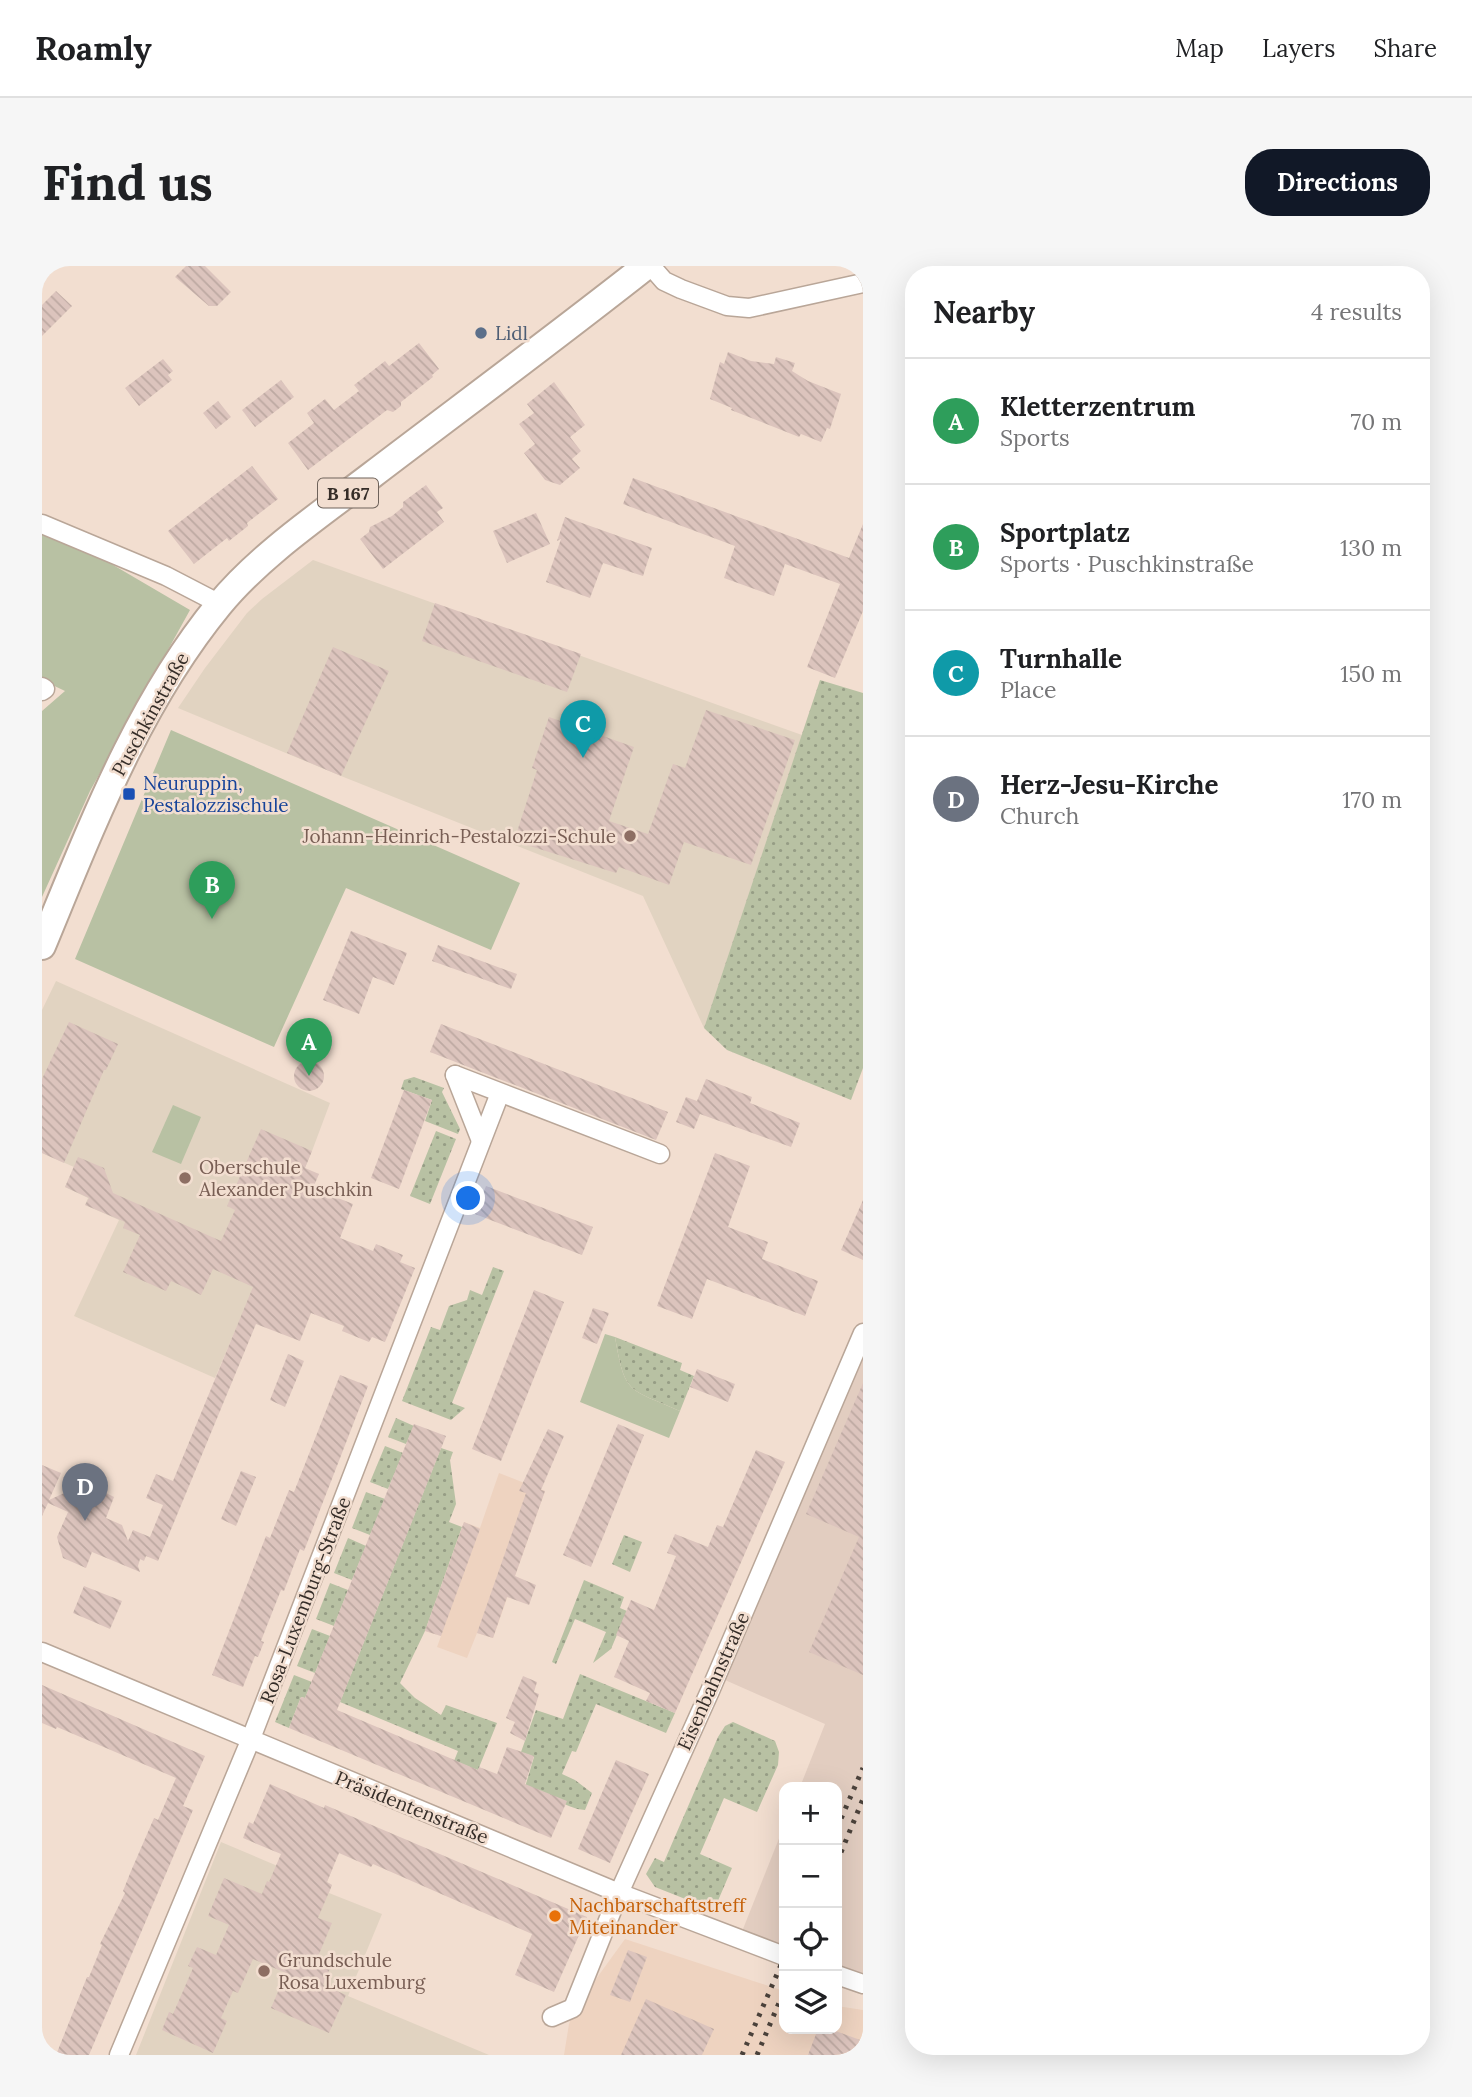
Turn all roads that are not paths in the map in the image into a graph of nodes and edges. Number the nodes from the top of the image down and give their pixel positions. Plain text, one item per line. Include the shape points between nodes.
1 (648, 266) edge
2 (863, 283) edge
3 (42, 524) edge
4 (220, 604) junction
5 (42, 946) edge
6 (500, 1093) junction
7 (481, 1141) junction
8 (660, 1154) dead end
9 (863, 1333) edge
10 (42, 1652) edge
11 (250, 1741) junction
12 (619, 1893) junction
13 (779, 1954) edge
14 (842, 1977) edge
15 (863, 1984) edge
16 (552, 2017) dead end
17 (119, 2055) edge

1 - 2 street via 681,289 727,306 749,308
1 - 4 main road, B 167 via 312,521
3 - 4 street
4 - 5 main road, Puschkinstraße / B 167 via 142,722 99,808
6 - 7 street, Rosa-Luxemburg-Straße
6 - 7 street via 455,1076
6 - 8 street
7 - 11 street, Rosa-Luxemburg-Straße
9 - 12 street, Eisenbahnstraße
10 - 11 street, Präsidentenstraße
11 - 12 street, Präsidentenstraße
11 - 17 street, Rosa-Luxemburg-Straße
12 - 13 street, Präsidentenstraße
12 - 16 street, Eisenbahnstraße via 573,2008
14 - 15 street

